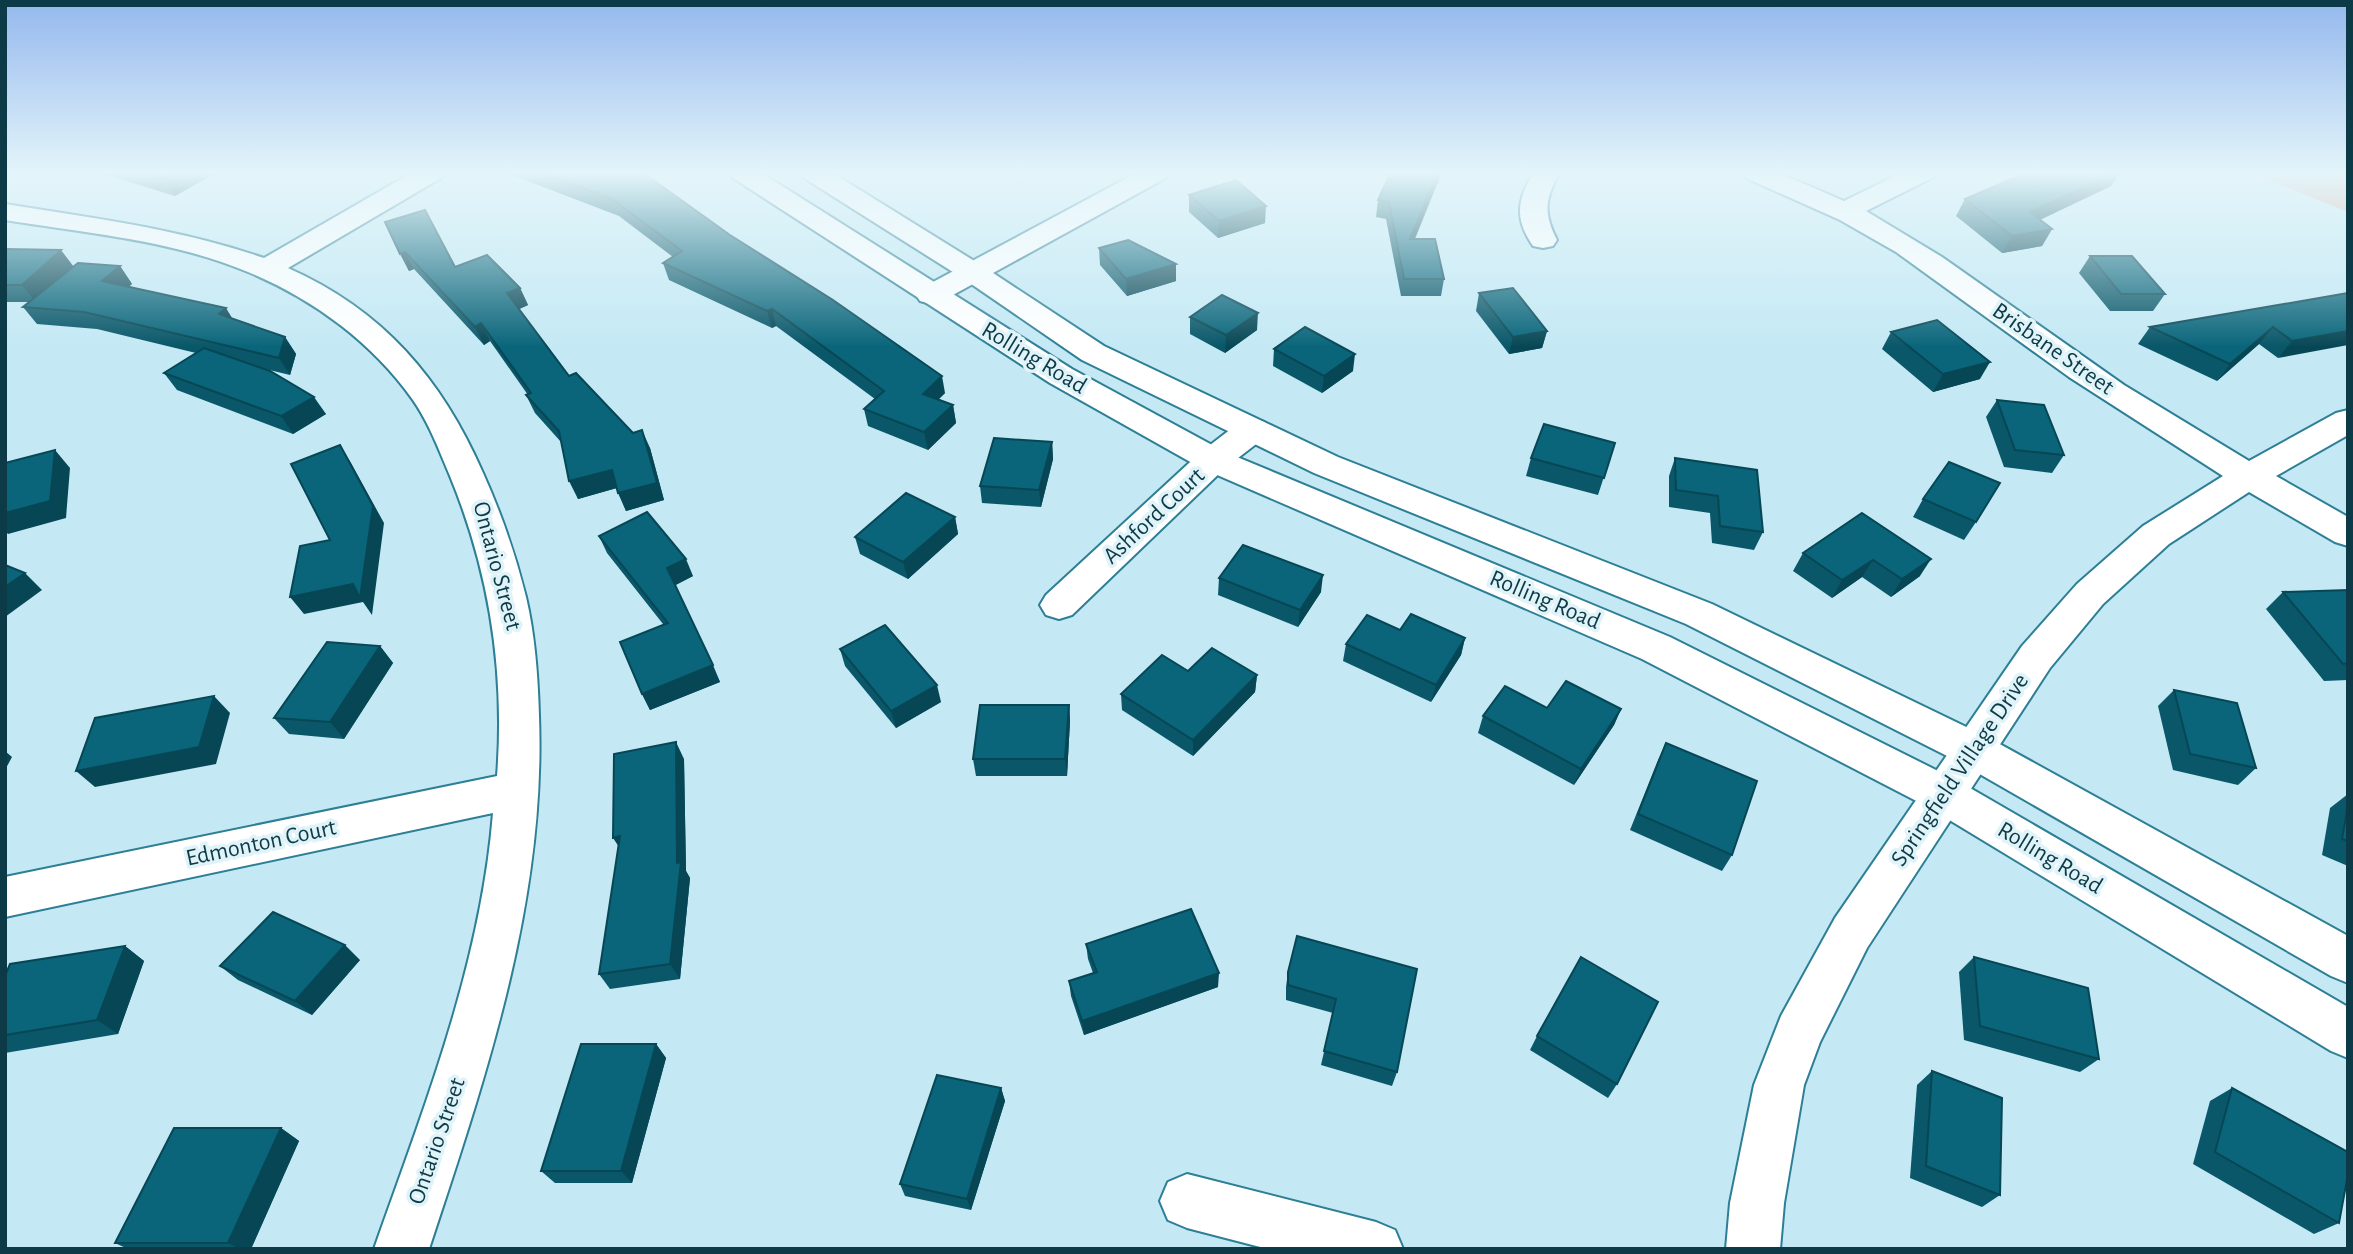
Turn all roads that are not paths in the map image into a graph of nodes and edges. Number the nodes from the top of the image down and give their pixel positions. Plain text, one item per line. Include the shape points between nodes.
1 (118, 231) edge
2 (332, 231) edge
3 (832, 231) edge
4 (906, 231) edge
5 (1051, 231) edge
6 (1538, 231) edge
7 (1878, 231) edge
8 (1543, 240) dead end
9 (266, 269) junction
10 (974, 273) junction
11 (931, 295) junction
12 (2348, 421) edge
13 (1252, 430) junction
14 (1213, 460) junction
15 (2248, 477) junction
16 (2348, 533) edge
17 (1059, 605) dead end
18 (1972, 749) junction
19 (516, 790) junction
20 (1943, 794) junction
21 (5, 897) edge
22 (2348, 961) edge
23 (2348, 1034) edge
24 (1187, 1201) dead end
25 (401, 1249) edge
26 (1376, 1249) edge
27 (1753, 1249) edge

1 - 9 street, Ontario Street via 157,237
2 - 9 street
3 - 11 street, Rolling Road
4 - 10 street, Rolling Road
5 - 10 street
6 - 8 street
7 - 15 street, Brisbane Street via 1924,258 2080,370
9 - 19 street, Ontario Street via 332,305 399,363 437,411 478,493 508,590 519,658 521,730
10 - 11 street
10 - 13 street, Rolling Road via 1093,353
11 - 14 street, Rolling Road via 1061,376
12 - 15 street, Springfield Village Drive
13 - 14 street, Ashford Court
13 - 18 street, Rolling Road via 1326,465 1699,614
14 - 17 street, Ashford Court
14 - 20 street, Rolling Road via 1656,648
15 - 16 street, Brisbane Street
15 - 18 street, Springfield Village Drive via 2156,535 2090,594 2036,657
18 - 20 street, Springfield Village Drive
18 - 22 street, Rolling Road
19 - 21 street, Edmonton Court
19 - 25 street, Ontario Street via 508,875 467,1055
20 - 23 street, Rolling Road
20 - 27 street, Springfield Village Drive via 1851,933 1798,1033 1779,1085
24 - 26 street

